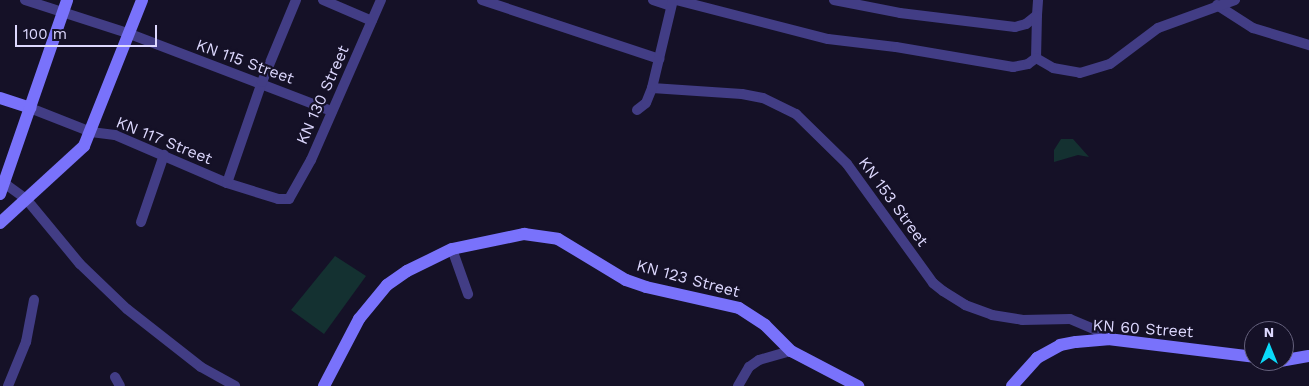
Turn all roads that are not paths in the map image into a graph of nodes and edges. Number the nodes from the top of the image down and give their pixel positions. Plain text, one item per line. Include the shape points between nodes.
1 (25, 0) edge
2 (142, 0) edge
3 (296, 0) edge
4 (323, 0) edge
5 (381, 0) edge
6 (482, 0) edge
7 (653, 0) edge
8 (834, 0) edge
9 (1038, 0) edge
10 (1235, 0) edge
11 (673, 2) edge
12 (1217, 5) junction
13 (65, 6) edge
14 (1037, 15) junction
15 (372, 21) junction
16 (130, 34) junction
17 (1309, 45) edge
18 (1036, 58) junction
19 (659, 59) junction
20 (262, 82) junction
21 (652, 88) junction
22 (0, 98) edge
23 (30, 108) junction
24 (637, 110) dead end
25 (332, 111) junction
26 (92, 132) junction
27 (164, 155) junction
28 (227, 182) junction
29 (2, 189) edge
30 (288, 199) joint
31 (27, 200) junction
32 (141, 222) dead end
33 (0, 223) edge
34 (452, 249) junction
35 (468, 294) dead end
36 (34, 300) dead end
37 (1108, 339) junction
38 (791, 351) junction
39 (1244, 356) edge
40 (1309, 356) edge
41 (1294, 359) edge
42 (1013, 385) edge
43 (8, 386) edge
44 (235, 386) edge
45 (324, 386) edge
46 (738, 386) edge
47 (858, 386) edge

1 - 13 street, KN 115 Street
2 - 16 main road
3 - 20 street
4 - 15 street
5 - 15 street, KN 130 Street
6 - 19 street
7 - 11 street
8 - 14 street via 998,26 1026,24
9 - 14 street
10 - 12 street
11 - 18 street via 828,39 1013,67 1028,64
11 - 19 street
12 - 17 street via 1253,28
12 - 18 street via 1158,28 1097,70 1070,73
13 - 16 street, KN 115 Street
13 - 23 main road
14 - 18 street
15 - 25 street, KN 130 Street
16 - 20 street, KN 115 Street
16 - 26 main road
19 - 21 street
20 - 25 street, KN 115 Street
20 - 28 street
21 - 24 street via 646,103
21 - 37 street, KN 153 Street via 742,94 763,98 796,114 847,164 929,278 943,292 992,315 1022,320 1070,319
22 - 23 main road
23 - 26 street, KN 117 Street
23 - 29 main road
25 - 30 street, KN 130 Street via 311,160
26 - 27 street, KN 117 Street via 115,135
26 - 31 main road via 67,164
27 - 28 street, KN 117 Street
27 - 32 street
28 - 30 street, KN 117 Street via 278,199
29 - 31 street
31 - 33 main road
31 - 44 street via 110,294 201,367
34 - 35 street
34 - 38 main road, KN 123 Street via 524,234 558,239 626,280 744,311 765,325
34 - 45 main road, KN 123 Street via 407,271 377,294 350,335
36 - 43 street via 26,342
37 - 39 main road, KN 60 Street
37 - 42 main road, KN 60 Street via 1076,342 1048,351
38 - 46 street via 759,360 749,367
38 - 47 main road, KN 123 Street
40 - 41 main road

